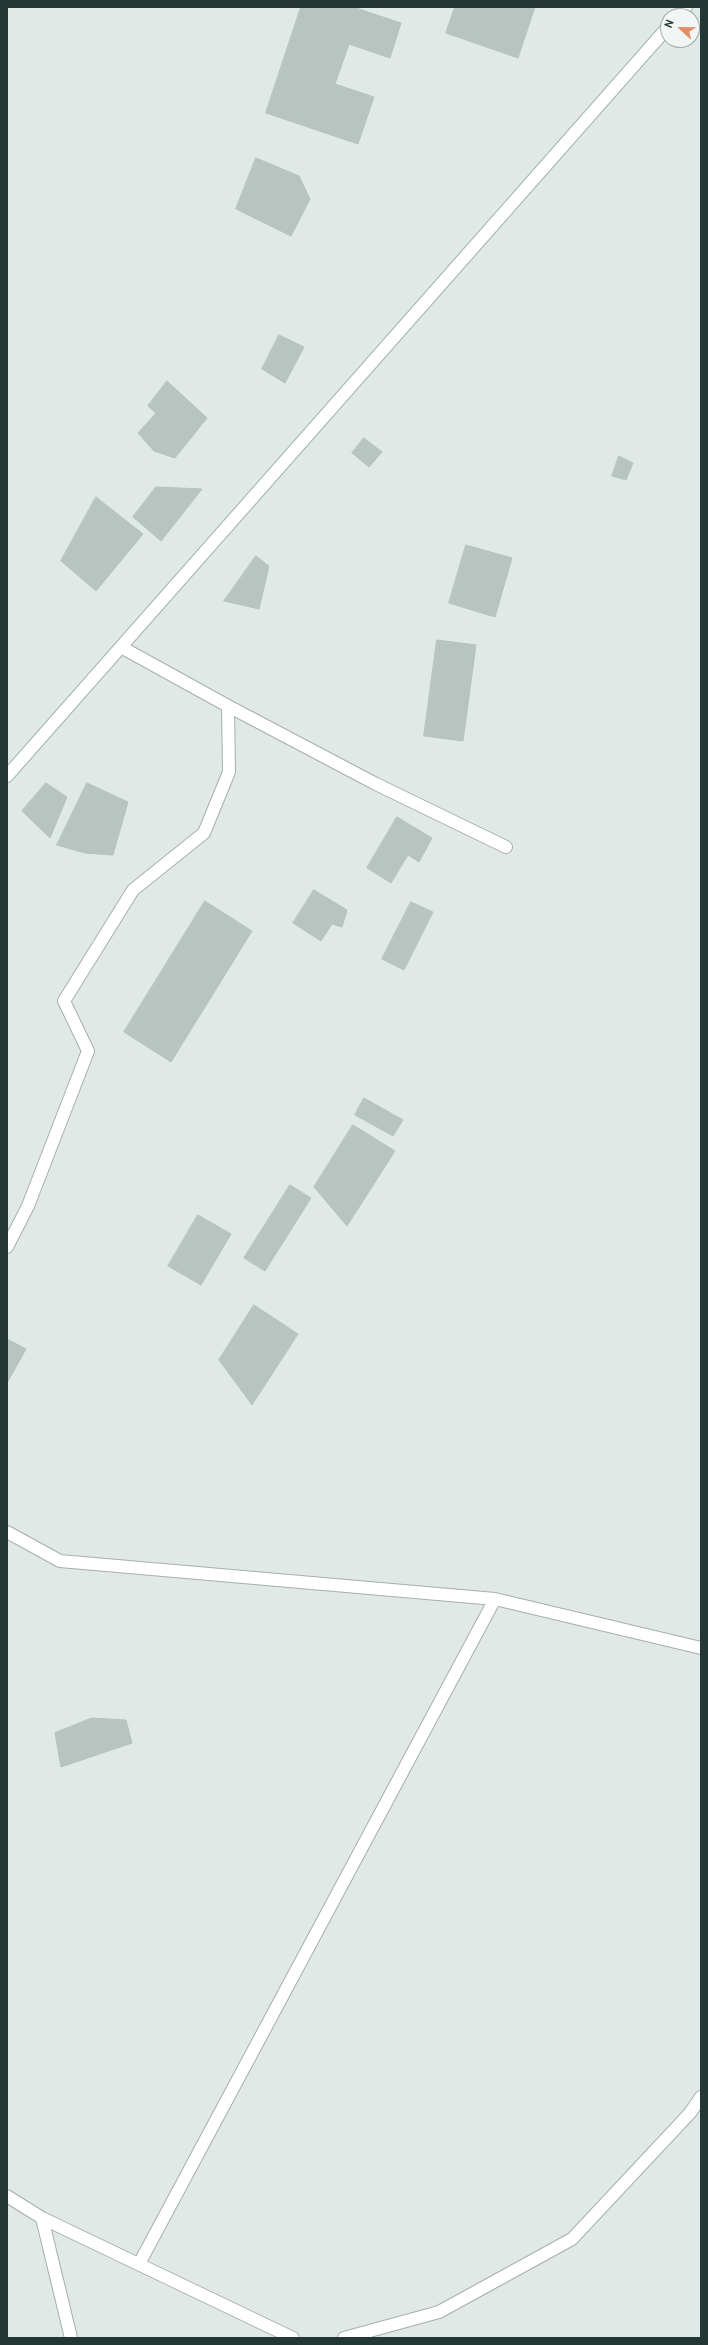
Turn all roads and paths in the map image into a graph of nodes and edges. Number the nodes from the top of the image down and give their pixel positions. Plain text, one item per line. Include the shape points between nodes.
1 (660, 36) edge
2 (121, 647) junction
3 (228, 706) junction
4 (7, 776) edge
5 (506, 847) dead end
6 (7, 1247) edge
7 (7, 1532) edge
8 (495, 1599) junction
9 (701, 1648) edge
10 (701, 2097) edge
11 (7, 2196) edge
12 (42, 2218) junction
13 (139, 2264) junction
14 (71, 2338) edge
15 (294, 2338) edge
16 (344, 2338) edge

1 - 2 street
2 - 3 street
2 - 4 street
3 - 5 street via 376,784
3 - 6 street via 229,772 204,833 133,890 64,1001 88,1051 28,1206
7 - 8 street via 60,1561
8 - 9 street
8 - 13 street
10 - 16 street via 690,2113 572,2239 439,2312
11 - 12 street
12 - 13 street
12 - 14 street
13 - 15 street

